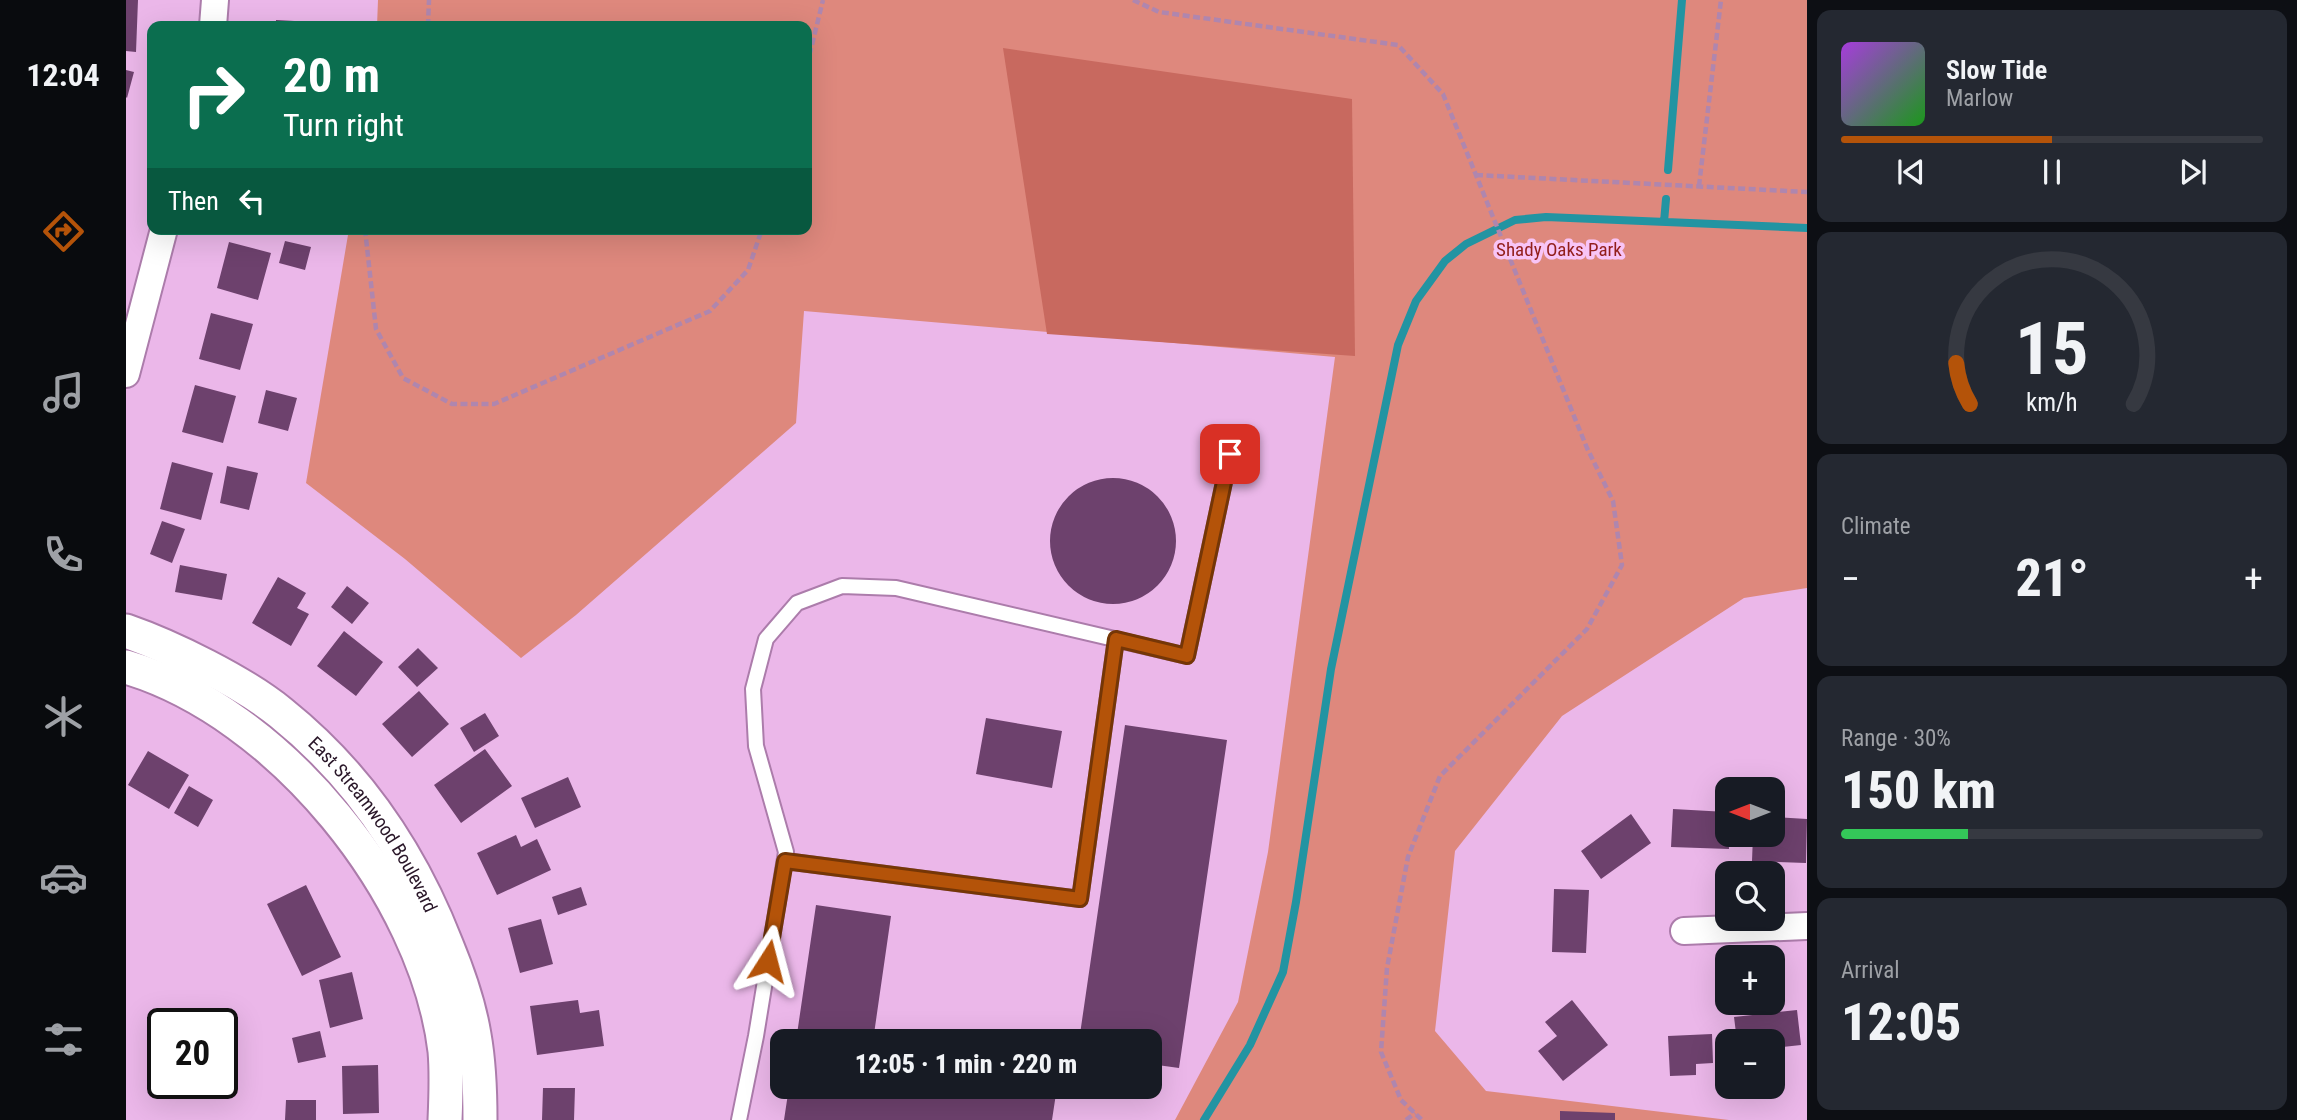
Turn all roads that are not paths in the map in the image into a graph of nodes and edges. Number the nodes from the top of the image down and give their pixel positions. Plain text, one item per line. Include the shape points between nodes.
1 (215, 0) edge
2 (213, 21) edge
3 (162, 235) edge
4 (126, 374) edge
5 (1230, 454) dead end
6 (126, 631) edge
7 (1116, 639) junction
8 (126, 667) edge
9 (785, 861) junction
10 (1807, 926) edge
11 (1684, 931) dead end
12 (445, 1120) edge
13 (480, 1120) edge
14 (740, 1120) edge

1 - 2 street
3 - 4 street
5 - 7 lane via 1187,656
6 - 13 street, East Streamwood Boulevard via 211,671 279,711 333,760 389,830 424,893 460,978 474,1034
7 - 9 lane via 1080,899
7 - 9 lane via 895,589 842,586 797,603 766,639 753,689 756,746
8 - 12 street, East Streamwood Boulevard via 198,698 260,742 319,796 374,869 408,929 433,997 444,1050
9 - 14 lane
10 - 11 street

